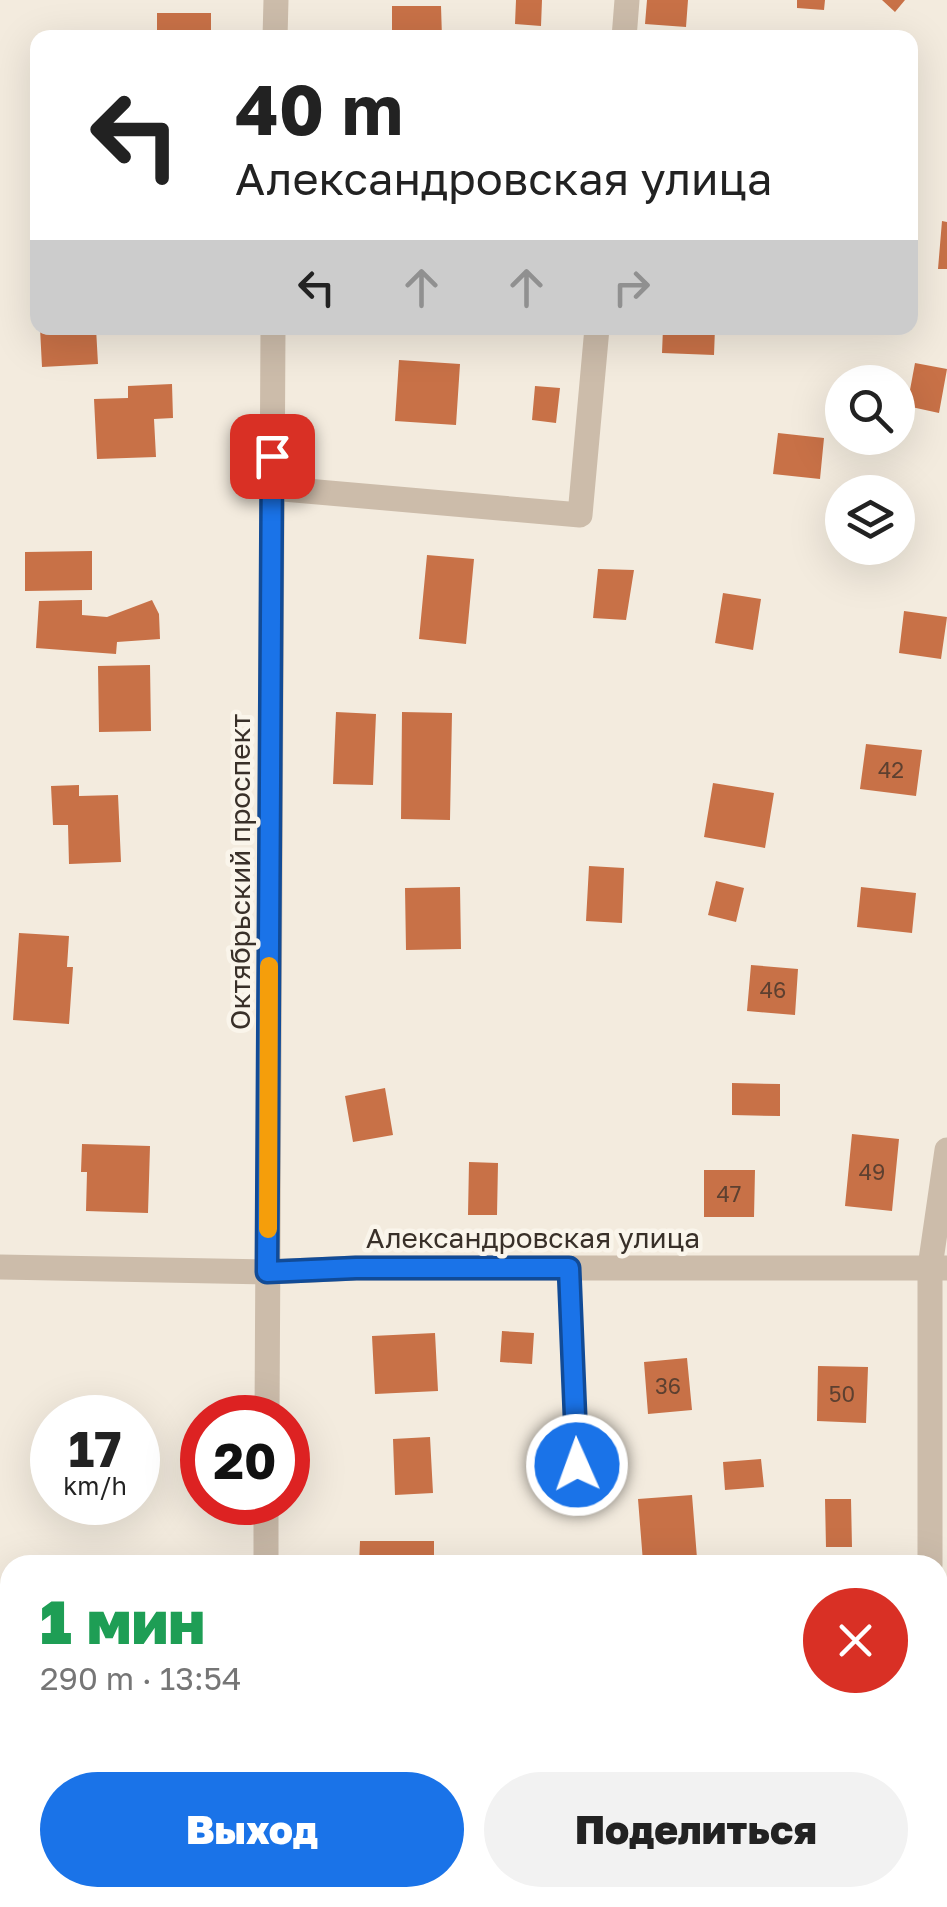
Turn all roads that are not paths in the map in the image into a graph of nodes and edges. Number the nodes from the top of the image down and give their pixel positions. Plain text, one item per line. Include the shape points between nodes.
1 (276, 0) edge
2 (627, 0) edge
3 (276, 30) edge
4 (625, 30) edge
5 (274, 335) edge
6 (596, 335) edge
7 (272, 488) junction
8 (947, 1150) edge
9 (0, 1267) edge
10 (569, 1268) junction
11 (939, 1268) edge
12 (267, 1272) junction
13 (267, 1395) edge
14 (578, 1499) dead end
15 (266, 1525) edge
16 (266, 1555) edge
17 (930, 1555) edge

1 - 3 street
2 - 4 street
5 - 7 street, Октябрьский проспект
6 - 7 street via 580,515
7 - 12 street, Октябрьский проспект
8 - 11 street
9 - 12 street, Александровская улица
10 - 11 street, Александровская улица
10 - 12 street, Александровская улица
10 - 14 lane
11 - 17 street
12 - 13 street, Октябрьский проспект
15 - 16 street

